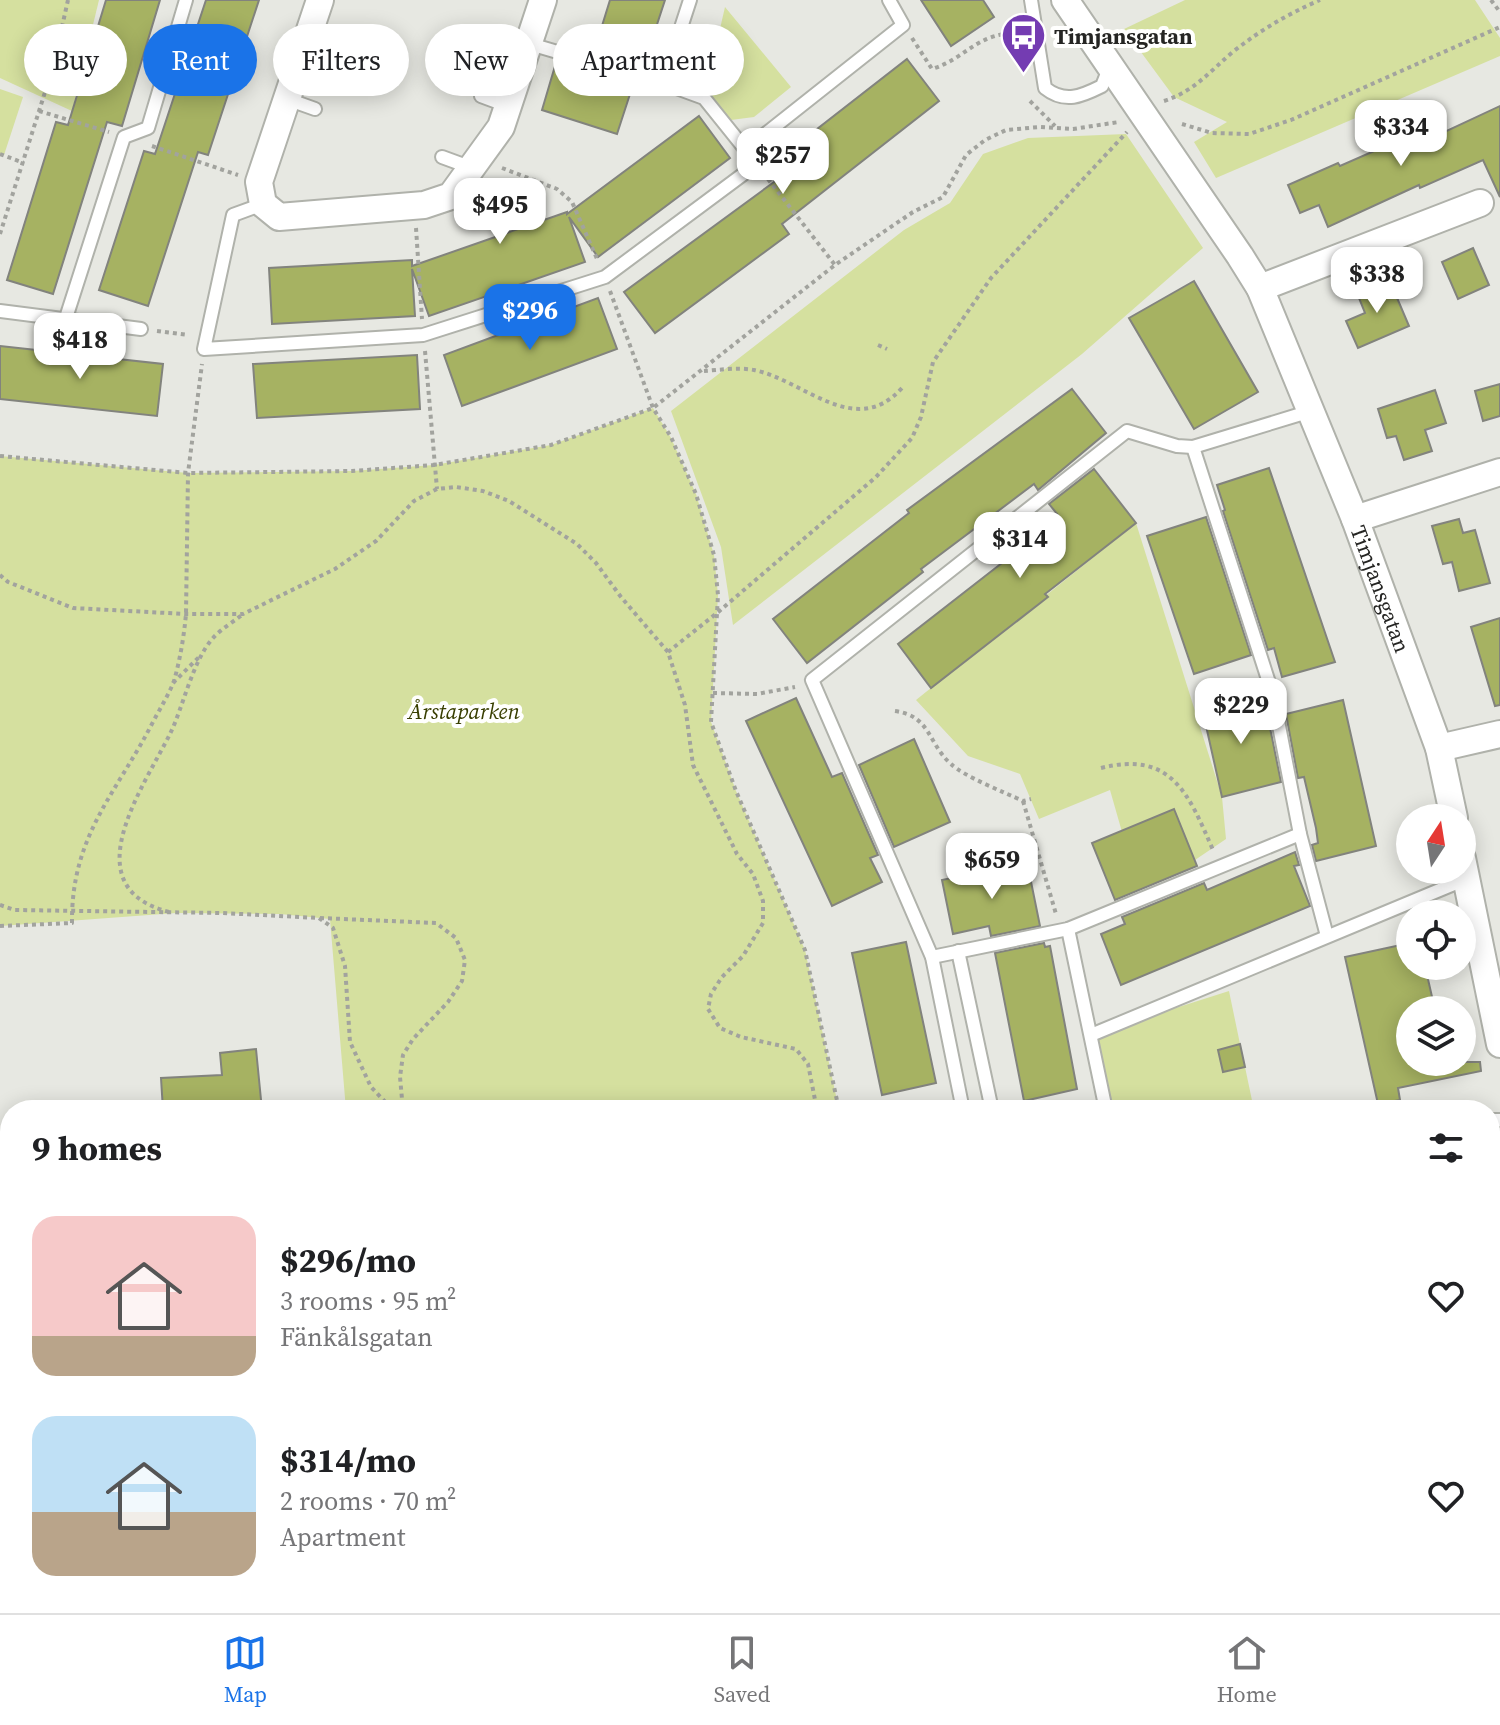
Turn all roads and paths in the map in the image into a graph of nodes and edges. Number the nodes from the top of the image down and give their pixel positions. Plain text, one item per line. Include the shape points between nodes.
1 (68, 0) edge
2 (186, 0) edge
3 (320, 0) edge
4 (690, 0) edge
5 (889, 0) edge
6 (1031, 0) edge
7 (1065, 0) edge
8 (1320, 0) edge
9 (539, 1) edge
10 (1494, 1) edge
11 (1500, 12) edge
12 (312, 24) edge
13 (534, 24) edge
14 (682, 24) edge
15 (903, 25) junction
16 (1500, 27) edge
17 (1034, 33) junction
18 (1110, 66) junction
19 (1025, 90) dead end
20 (288, 96) edge
21 (481, 96) dead end
22 (511, 96) edge
23 (699, 96) edge
24 (287, 99) junction
25 (508, 106) junction
26 (315, 109) dead end
27 (1144, 115) junction
28 (1056, 128) junction
29 (0, 154) edge
30 (442, 157) dead end
31 (24, 163) junction
32 (757, 164) junction
33 (472, 168) junction
34 (1480, 203) dead end
35 (263, 204) junction
36 (0, 234) edge
37 (835, 265) junction
38 (1260, 288) junction
39 (0, 311) edge
40 (65, 321) junction
41 (141, 329) joint
42 (205, 343) junction
43 (878, 345) dead end
44 (887, 349) dead end
45 (701, 371) junction
46 (902, 388) dead end
47 (653, 408) junction
48 (1311, 411) junction
49 (1193, 447) junction
50 (0, 456) edge
51 (434, 465) junction
52 (1500, 472) edge
53 (188, 473) junction
54 (437, 489) junction
55 (1355, 519) junction
56 (0, 575) edge
57 (717, 613) junction
58 (186, 614) junction
59 (243, 614) junction
60 (668, 652) junction
61 (203, 654) junction
62 (812, 680) junction
63 (173, 683) junction
64 (713, 693) junction
65 (895, 711) dead end
66 (1500, 734) edge
67 (1439, 748) junction
68 (1101, 768) dead end
69 (1031, 799) dead end
70 (1023, 801) junction
71 (1451, 804) edge
72 (1300, 834) junction
73 (1220, 867) junction
74 (1433, 884) edge
75 (1468, 884) edge
76 (0, 905) edge
77 (72, 910) junction
78 (175, 913) junction
79 (319, 918) junction
80 (0, 926) edge
81 (1065, 930) junction
82 (1327, 936) junction
83 (958, 951) junction
84 (932, 957) junction
85 (1495, 987) edge
86 (1091, 1035) junction
87 (1500, 1044) edge
88 (383, 1100) edge
89 (402, 1100) edge
90 (815, 1100) edge
91 (837, 1100) edge
92 (961, 1100) edge
93 (990, 1100) edge
94 (1104, 1100) edge

1 - 31 path
2 - 40 lane via 148,128 124,137
3 - 12 street
4 - 14 lane
5 - 15 lane
6 - 17 lane
7 - 18 street, Timjansgatan
8 - 27 path via 1277,19 1185,94
9 - 13 street
10 - 11 path
15 - 17 path via 932,69 950,63 974,43 1007,33
15 - 32 lane via 764,135
16 - 27 path via 1249,134 1212,133
17 - 18 lane via 1045,88 1052,93 1084,95 1102,86
18 - 27 street, Timjansgatan
19 - 28 path
20 - 24 street
21 - 25 lane
22 - 25 street
23 - 32 lane
24 - 26 lane
24 - 35 street via 259,182
25 - 33 street via 501,127
27 - 28 path via 1109,125
27 - 38 street, Timjansgatan
27 - 57 path via 991,278 933,362 921,417 906,446
28 - 37 path via 1006,130 985,140 966,155 943,197
29 - 31 path
30 - 33 lane
31 - 36 path
32 - 37 path
32 - 42 lane via 605,277 423,335
33 - 35 street via 451,196 424,205 279,217
34 - 38 street
35 - 42 lane via 233,215
37 - 45 path
38 - 48 street, Timjansgatan
39 - 40 lane
40 - 41 lane
41 - 42 path
42 - 53 path
43 - 44 path
45 - 46 path via 752,369 856,410 890,402
45 - 47 path
47 - 51 path via 551,445
47 - 57 path via 696,494 714,555
48 - 49 lane
48 - 55 street, Timjansgatan
49 - 62 lane via 1127,431
49 - 72 lane via 1273,695
50 - 53 path
51 - 53 path
51 - 54 path
52 - 55 street
53 - 58 path
54 - 59 path via 414,501 376,541 335,569
54 - 60 path via 483,491 509,501 577,544
55 - 67 street, Timjansgatan
56 - 58 path via 73,608
57 - 60 path
57 - 64 path
58 - 59 path
58 - 63 path
59 - 61 path via 214,637
60 - 90 path via 685,705 693,765 763,901 763,923 711,994 708,1009 720,1028 796,1049 808,1064
61 - 63 path
61 - 78 path via 119,844 120,869 131,893 149,907
62 - 64 path via 757,694
62 - 84 lane
63 - 77 path via 86,838
64 - 91 path via 711,722 805,950
65 - 70 path via 919,720 951,765
66 - 67 street
67 - 71 street, Timjansgatan
68 - 73 path via 1145,765 1171,777 1186,792
69 - 70 path
70 - 81 path
72 - 73 lane
72 - 82 lane
73 - 81 lane
74 - 82 lane
75 - 85 street
76 - 77 path
77 - 78 path
77 - 80 path via 72,923
78 - 79 path
79 - 88 path via 333,928 345,966 350,1042 371,1087
79 - 89 path via 436,923 456,938 465,960 462,981 403,1055
81 - 83 lane
81 - 86 lane
82 - 86 lane
83 - 84 lane
83 - 93 lane
84 - 92 lane
85 - 87 street
86 - 94 lane

